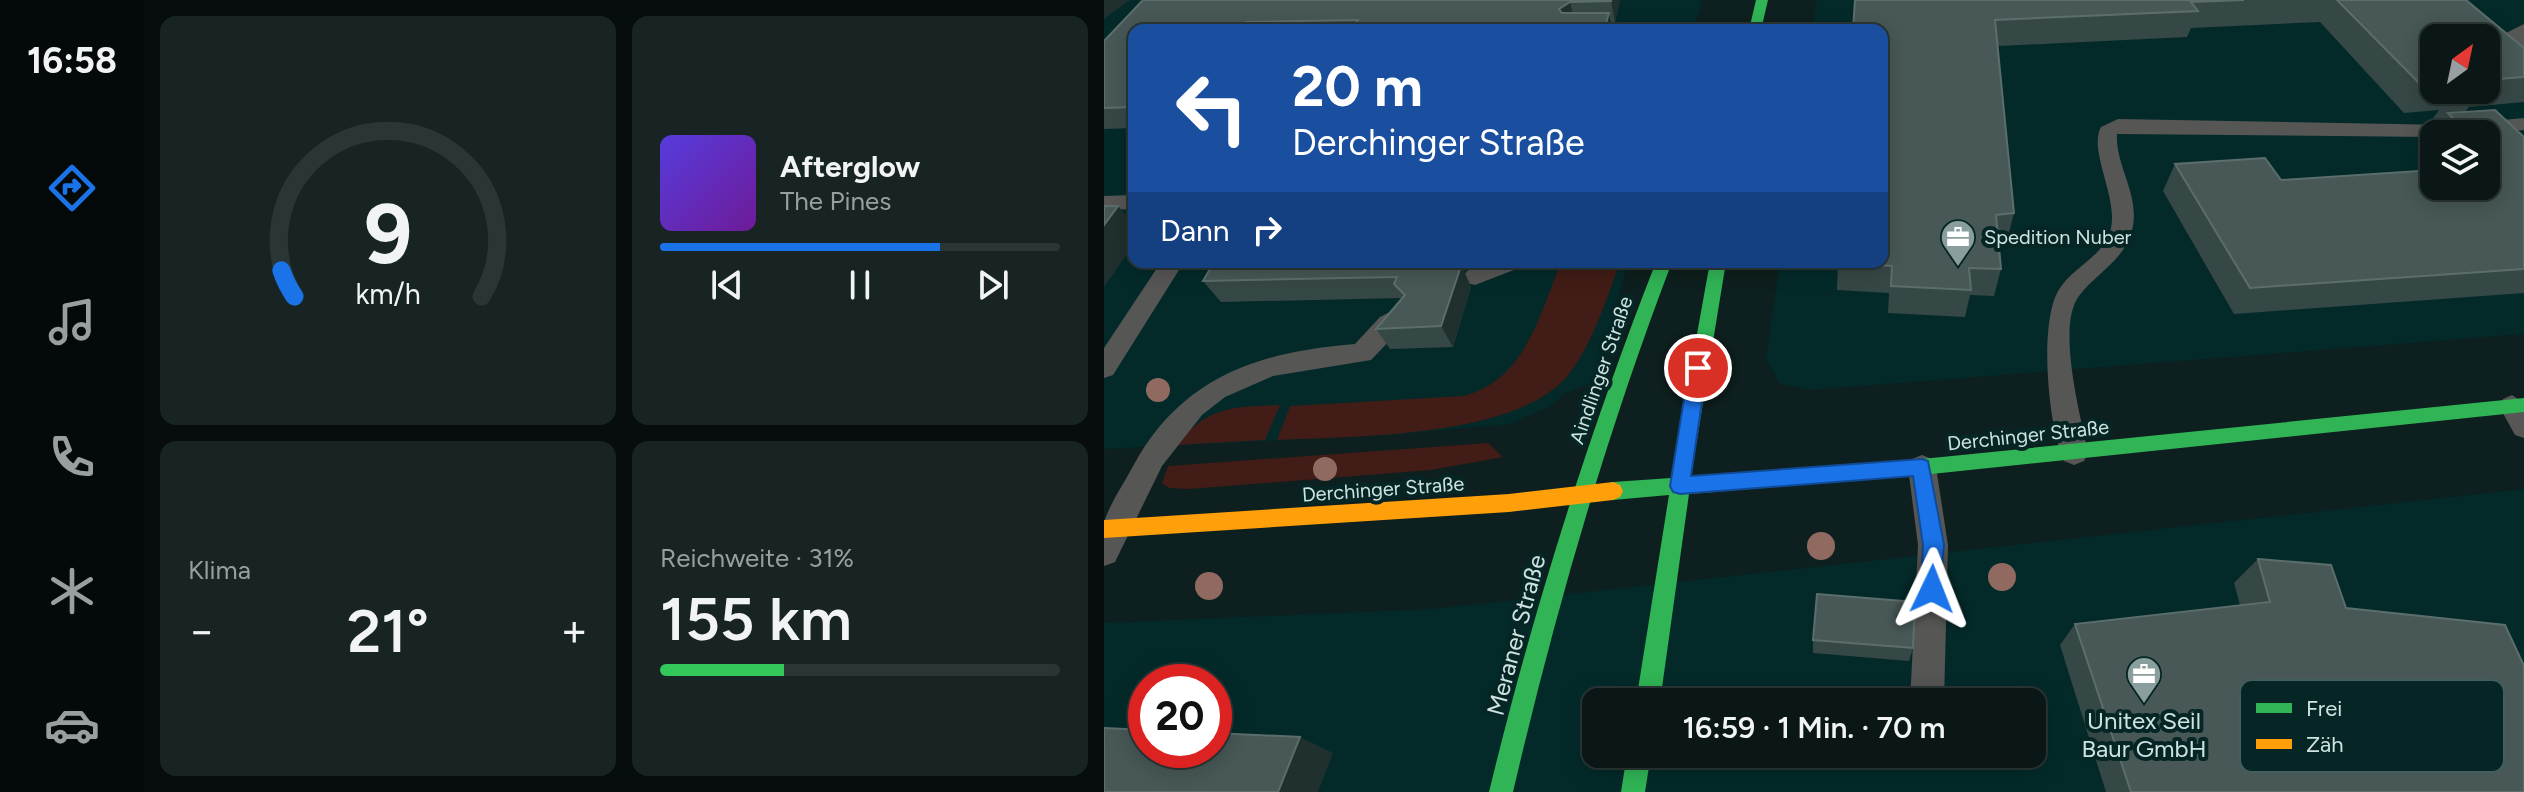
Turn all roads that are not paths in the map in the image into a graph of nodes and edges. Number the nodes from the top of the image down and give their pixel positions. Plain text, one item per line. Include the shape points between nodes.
1 (1762, 0) edge
2 (1756, 24) edge
3 (2524, 29) edge
4 (2524, 52) edge
5 (2524, 124) edge
6 (1128, 202) edge
7 (1104, 203) edge
8 (1169, 268) edge
9 (1497, 268) edge
10 (1662, 268) edge
11 (1717, 268) edge
12 (1475, 277) dead end
13 (1402, 315) edge
14 (1104, 368) edge
15 (2520, 413) edge
16 (2074, 453) junction
17 (1922, 467) junction
18 (1680, 486) junction
19 (1582, 493) junction
20 (1108, 536) edge
21 (1650, 688) edge
22 (1928, 688) edge
23 (1637, 768) edge
24 (1501, 792) edge
25 (1633, 792) edge

1 - 2 main road
3 - 4 lane via 2512,34
5 - 16 lane via 2448,131 2118,125 2108,131 2126,219 2114,249 2068,292 2061,308 2060,361
6 - 7 lane
8 - 14 lane
9 - 12 lane
10 - 19 main road, Aindlinger Straße
11 - 18 main road
13 - 20 lane via 1362,353 1274,362 1235,377 1185,416 1153,456
15 - 16 main road, Derchinger Straße
16 - 17 main road, Derchinger Straße
17 - 18 main road, Derchinger Straße
17 - 22 lane via 1933,545
18 - 19 main road, Derchinger Straße
18 - 21 main road
19 - 20 main road, Derchinger Straße
19 - 24 main road, Meraner Straße via 1531,659
23 - 25 main road

